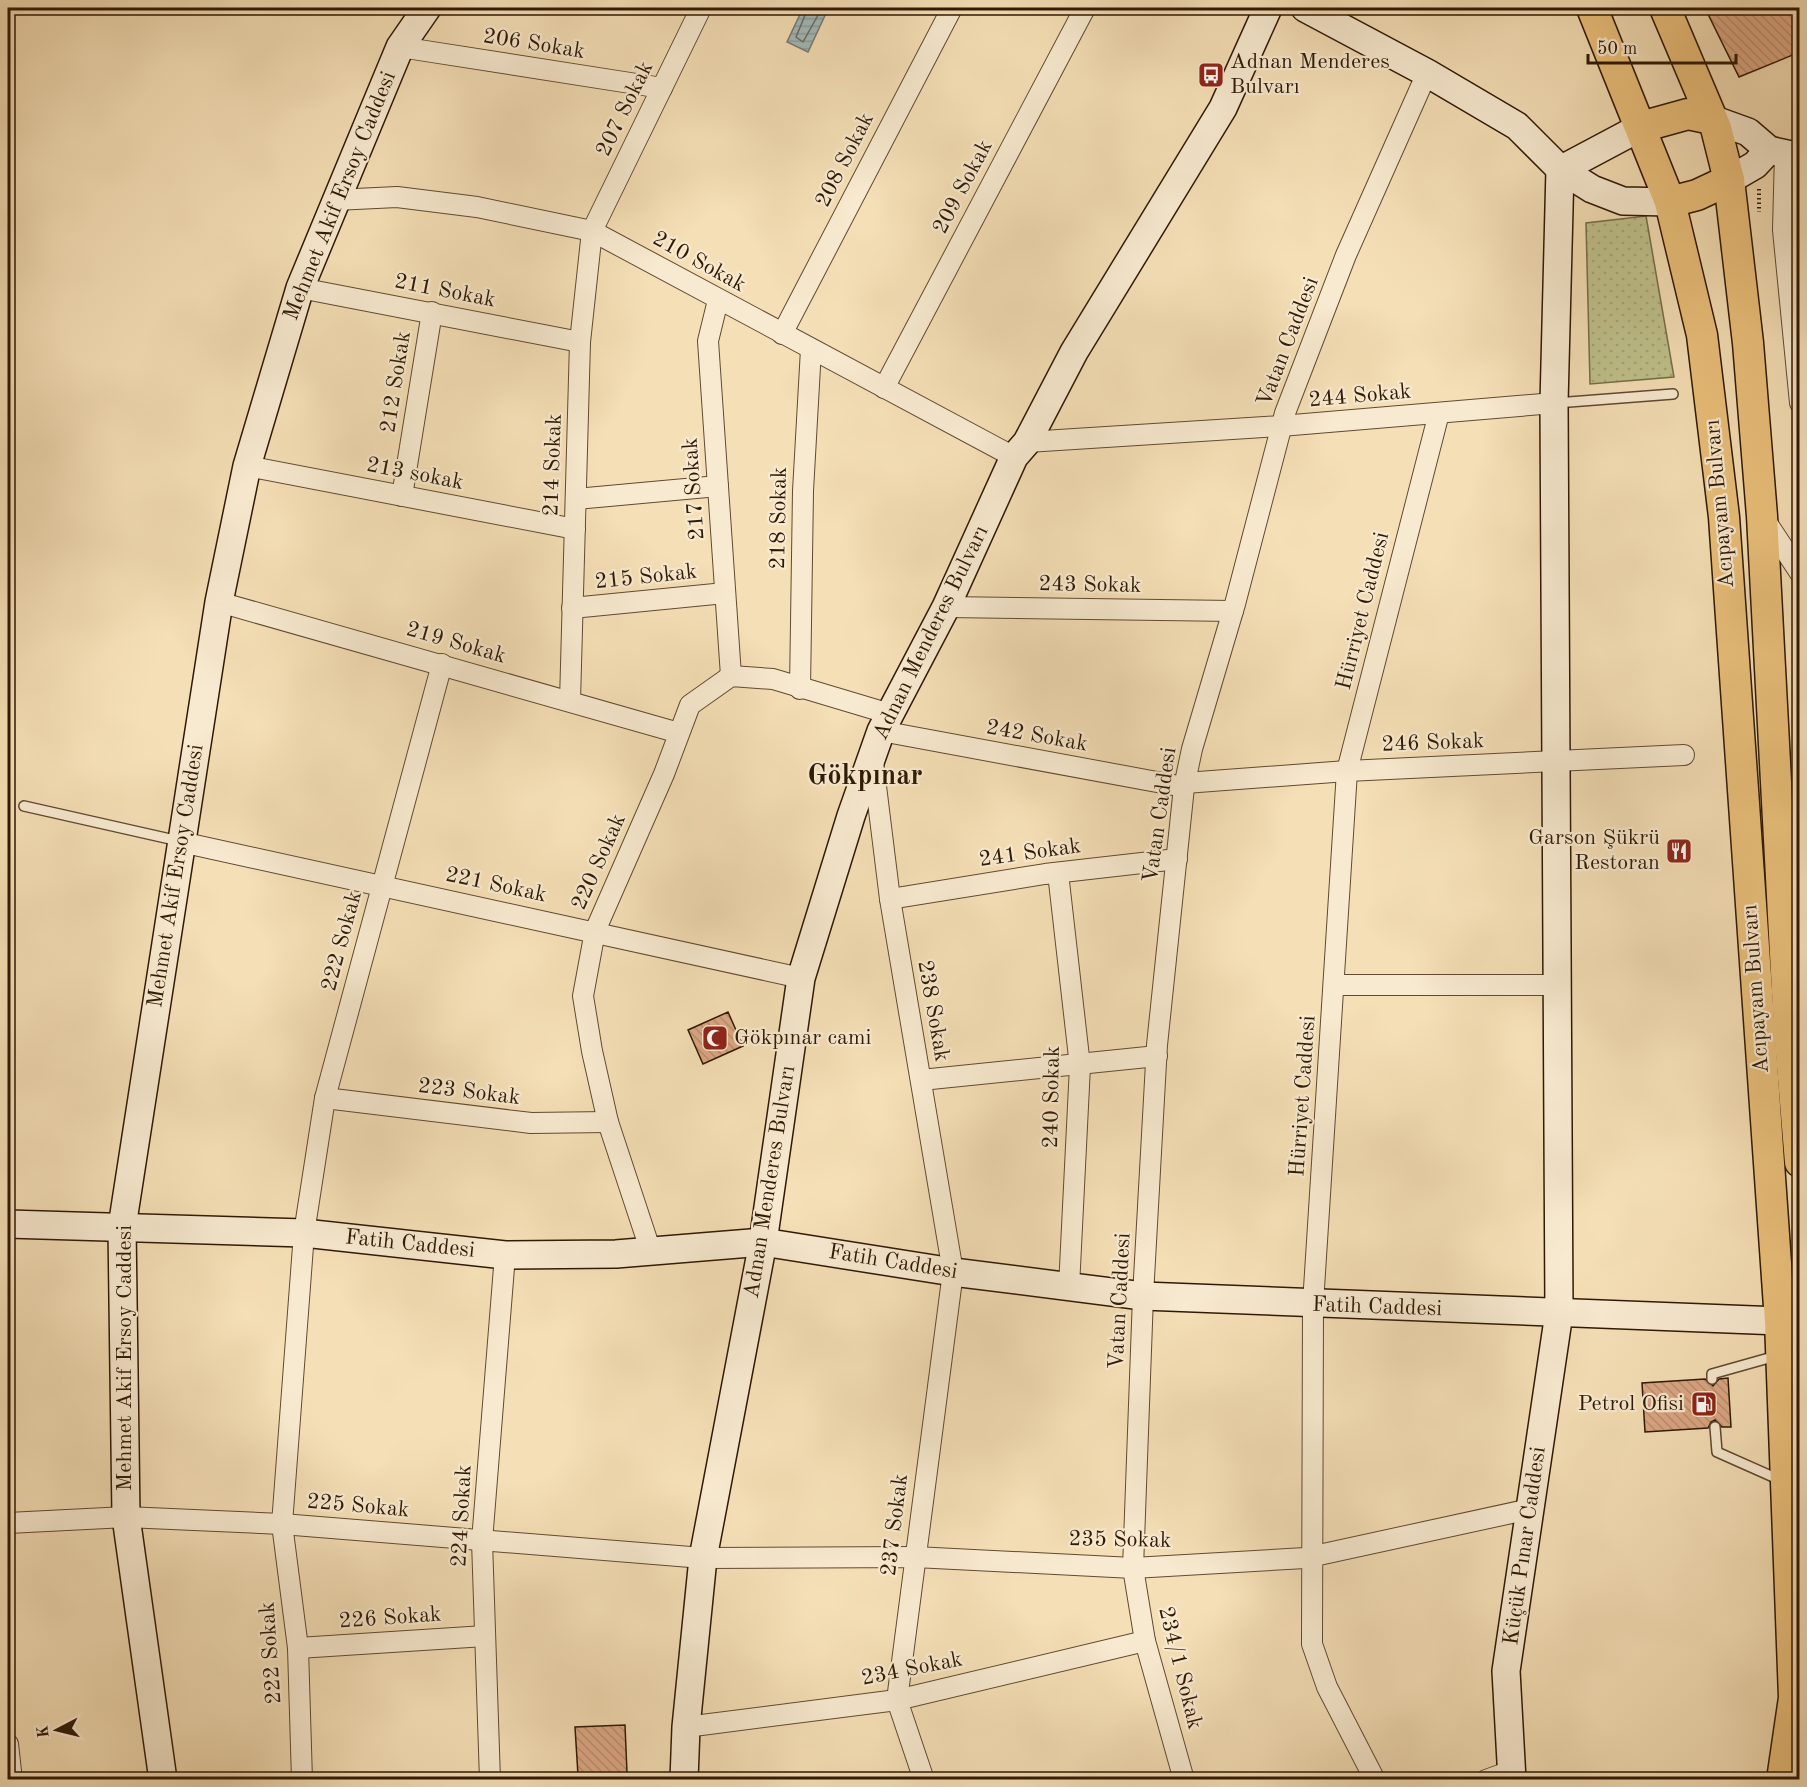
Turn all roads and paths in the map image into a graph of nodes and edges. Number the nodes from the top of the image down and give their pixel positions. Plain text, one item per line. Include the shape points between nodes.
1 (427, 8) edge
2 (701, 8) edge
3 (952, 8) edge
4 (1085, 8) edge
5 (1268, 8) edge
6 (1305, 8) edge
7 (1592, 8) edge
8 (1665, 8) edge
9 (400, 46) junction
10 (1427, 73) junction
11 (662, 88) junction
12 (1712, 119) junction
13 (1641, 127) junction
14 (1784, 153) edge
15 (1561, 169) junction
16 (1729, 180) junction
17 (335, 200) junction
18 (1670, 202) junction
19 (592, 231) junction
20 (300, 288) junction
21 (717, 300) junction
22 (432, 312) junction
23 (782, 334) junction
24 (580, 342) junction
25 (811, 349) junction
26 (884, 388) junction
27 (1673, 394) dead end
28 (1554, 403) junction
29 (1800, 403) edge
30 (1439, 413) junction
31 (1281, 426) junction
32 (1020, 450) junction
33 (247, 466) junction
34 (718, 486) junction
35 (402, 496) junction
36 (576, 499) junction
37 (1762, 516) junction
38 (575, 529) junction
39 (1800, 573) edge
40 (725, 593) junction
41 (219, 602) junction
42 (946, 607) junction
43 (572, 608) junction
44 (1233, 611) junction
45 (442, 664) junction
46 (730, 676) junction
47 (800, 688) junction
48 (570, 701) junction
49 (885, 723) junction
50 (679, 733) junction
51 (1684, 755) dead end
52 (872, 757) junction
53 (1556, 762) junction
54 (1347, 771) junction
55 (1185, 785) junction
56 (24, 806) dead end
57 (181, 842) junction
58 (1800, 854) edge
59 (1177, 859) junction
60 (1058, 873) junction
61 (1781, 880) junction
62 (381, 885) junction
63 (890, 899) junction
64 (595, 931) junction
65 (801, 978) junction
66 (1335, 985) junction
67 (1557, 985) junction
68 (1157, 1056) junction
69 (1080, 1066) junction
70 (921, 1080) junction
71 (325, 1098) junction
72 (608, 1122) junction
73 (1800, 1162) edge
74 (8, 1224) edge
75 (122, 1227) junction
76 (304, 1233) junction
77 (763, 1242) junction
78 (651, 1252) junction
79 (505, 1255) junction
80 (953, 1272) junction
81 (1069, 1287) junction
82 (1143, 1296) junction
83 (1313, 1304) junction
84 (1559, 1313) junction
85 (1780, 1321) junction
86 (1781, 1355) junction
87 (1712, 1378) dead end
88 (1715, 1427) dead end
89 (1787, 1484) junction
90 (1530, 1509) junction
91 (126, 1517) junction
92 (8, 1523) edge
93 (282, 1524) junction
94 (482, 1541) junction
95 (1312, 1556) junction
96 (915, 1557) junction
97 (703, 1558) junction
98 (1133, 1568) junction
99 (485, 1636) junction
100 (1145, 1641) junction
101 (298, 1648) junction
102 (897, 1700) junction
103 (686, 1727) junction
104 (8, 1744) edge
105 (1503, 1777) edge
106 (12, 1779) edge
107 (164, 1779) edge
108 (302, 1779) edge
109 (490, 1779) edge
110 (684, 1779) edge
111 (924, 1779) edge
112 (1184, 1779) edge
113 (1375, 1779) edge
114 (1782, 1779) edge

1 - 9 street, Mehmet Akif Ersoy Caddesi
2 - 11 street, 207 Sokak
3 - 23 street, 208 Sokak
4 - 26 street, 209 Sokak
5 - 32 street, Adnan Menderes Bulvarı via 1223,108 1074,352
6 - 10 street
7 - 13 main road, Acıpayam Bulvarı
8 - 12 main road, Acıpayam Bulvarı
9 - 11 street, 206 Sokak
9 - 17 street, Mehmet Akif Ersoy Caddesi
10 - 15 street via 1517,126
10 - 31 street, Vatan Caddesi via 1346,255
11 - 19 street, 207 Sokak
12 - 13 main road via 1688,114
12 - 14 street via 1748,132
12 - 16 main road, Acıpayam Bulvarı
13 - 15 street
13 - 18 main road, Acıpayam Bulvarı
14 - 16 street
14 - 29 street via 1783,230
15 - 18 street via 1592,189 1623,201
15 - 28 street, Küçük Pınar Caddesi
16 - 18 main road
16 - 37 main road, Acıpayam Bulvarı via 1755,409
17 - 19 street, 210 Sokak via 397,197 477,207
17 - 20 street, Mehmet Akif Ersoy Caddesi
18 - 85 main road, Acıpayam Bulvarı via 1702,335 1724,517
19 - 21 street, 210 Sokak
19 - 24 street, 214 Sokak
20 - 22 street, 211 Sokak
20 - 33 street, Mehmet Akif Ersoy Caddesi
21 - 23 street, 210 Sokak
21 - 34 street, 217 Sokak via 708,341
22 - 24 street, 211 Sokak
22 - 35 street, 212 Sokak
23 - 25 street, 210 Sokak
24 - 36 street, 214 Sokak
25 - 26 street, 210 Sokak
25 - 47 street, 218 Sokak via 803,491
26 - 32 street, 210 Sokak
27 - 28 lane
28 - 30 street, 244 Sokak
28 - 53 street, Küçük Pınar Caddesi
30 - 31 street, 244 Sokak
30 - 54 street, Hürriyet Caddesi
31 - 32 street, 244 Sokak
31 - 44 street, Vatan Caddesi
32 - 42 street, Adnan Menderes Bulvarı
33 - 35 street, 213 sokak
33 - 41 street, Mehmet Akif Ersoy Caddesi
34 - 36 street
34 - 40 street, 217 Sokak
35 - 38 street, 213 sokak
36 - 38 street, 214 Sokak
37 - 39 street
37 - 61 main road, Acıpayam Bulvarı
38 - 43 street, 214 Sokak
40 - 43 street, 215 Sokak
40 - 46 street, 217 Sokak
41 - 45 street, 219 Sokak
41 - 57 street, Mehmet Akif Ersoy Caddesi
42 - 44 street, 243 Sokak
42 - 49 street, Adnan Menderes Bulvarı
43 - 48 street, 214 Sokak
44 - 55 street, Vatan Caddesi
45 - 48 street, 219 Sokak
45 - 62 street, 222 Sokak
46 - 47 street via 773,679
46 - 50 street, 220 Sokak via 690,705
47 - 49 street
48 - 50 street, 219 Sokak
49 - 52 street, Adnan Menderes Bulvarı
49 - 55 street, 242 Sokak
50 - 64 street, 220 Sokak
51 - 53 street, 246 Sokak
52 - 63 street, 238 Sokak
52 - 65 street, Adnan Menderes Bulvarı
53 - 54 street, 246 Sokak
53 - 67 street, Küçük Pınar Caddesi
54 - 55 street, 246 Sokak
54 - 66 street, Hürriyet Caddesi
55 - 59 street, Vatan Caddesi
56 - 57 lane
57 - 62 street, 221 Sokak
57 - 75 street, Mehmet Akif Ersoy Caddesi
58 - 61 street
59 - 60 street, 241 Sokak
59 - 68 street, Vatan Caddesi
60 - 63 street, 241 Sokak
60 - 69 street, 240 Sokak
61 - 73 main road, Acıpayam Bulvarı
62 - 64 street, 221 Sokak
62 - 71 street, 222 Sokak
63 - 70 street, 238 Sokak
64 - 65 street, 221 Sokak
64 - 72 street, 220 Sokak via 583,996
65 - 77 street, Adnan Menderes Bulvarı
66 - 67 street
66 - 83 street, Hürriyet Caddesi
67 - 84 street, Küçük Pınar Caddesi
68 - 69 street
68 - 82 street, Vatan Caddesi
69 - 70 street
69 - 81 street, 240 Sokak
70 - 80 street, 238 Sokak
71 - 72 street, 223 Sokak via 531,1123
71 - 76 street, 222 Sokak
72 - 78 street, 220 Sokak
74 - 75 street, Fatih Caddesi
75 - 76 street, Fatih Caddesi
75 - 91 street, Mehmet Akif Ersoy Caddesi
76 - 79 street, Fatih Caddesi
76 - 93 street, 222 Sokak
77 - 78 street, Fatih Caddesi
77 - 80 street, Fatih Caddesi
77 - 97 street, Adnan Menderes Bulvarı
78 - 79 street, Fatih Caddesi
79 - 94 street, 224 Sokak
80 - 81 street, Fatih Caddesi
80 - 96 street, 237 Sokak
81 - 82 street, Fatih Caddesi
82 - 83 street, Fatih Caddesi
82 - 98 street, Vatan Caddesi
83 - 84 street, Fatih Caddesi
83 - 95 street, Hürriyet Caddesi
84 - 85 street, Fatih Caddesi
84 - 90 street, Küçük Pınar Caddesi
85 - 86 main road, Acıpayam Bulvarı
86 - 87 lane via 1712,1374
86 - 89 main road, Acıpayam Bulvarı
88 - 89 lane via 1717,1452
89 - 114 main road, Acıpayam Bulvarı via 1794,1698
90 - 95 street, 235 Sokak
90 - 105 street, Küçük Pınar Caddesi via 1506,1671
91 - 92 street, 225 Sokak
91 - 93 street, 225 Sokak
91 - 107 street, Mehmet Akif Ersoy Caddesi
93 - 94 street, 225 Sokak
93 - 101 street, 222 Sokak
94 - 97 street, 225 Sokak
94 - 99 street, 224 Sokak
95 - 98 street, 235 Sokak
95 - 113 street, Hürriyet Caddesi via 1312,1644 1327,1687
96 - 97 street, 235 Sokak
96 - 98 street, 235 Sokak
96 - 102 street, 237 Sokak
97 - 103 street, Adnan Menderes Bulvarı
98 - 100 street, 234/1 Sokak
99 - 101 street, 226 Sokak
99 - 109 street, 224 Sokak
100 - 102 street, 234 Sokak
100 - 112 street, 234/1 Sokak
101 - 108 street, 222 Sokak
102 - 103 street, 234 Sokak
102 - 111 street, 237 Sokak
103 - 110 street, Adnan Menderes Bulvarı
104 - 106 street

